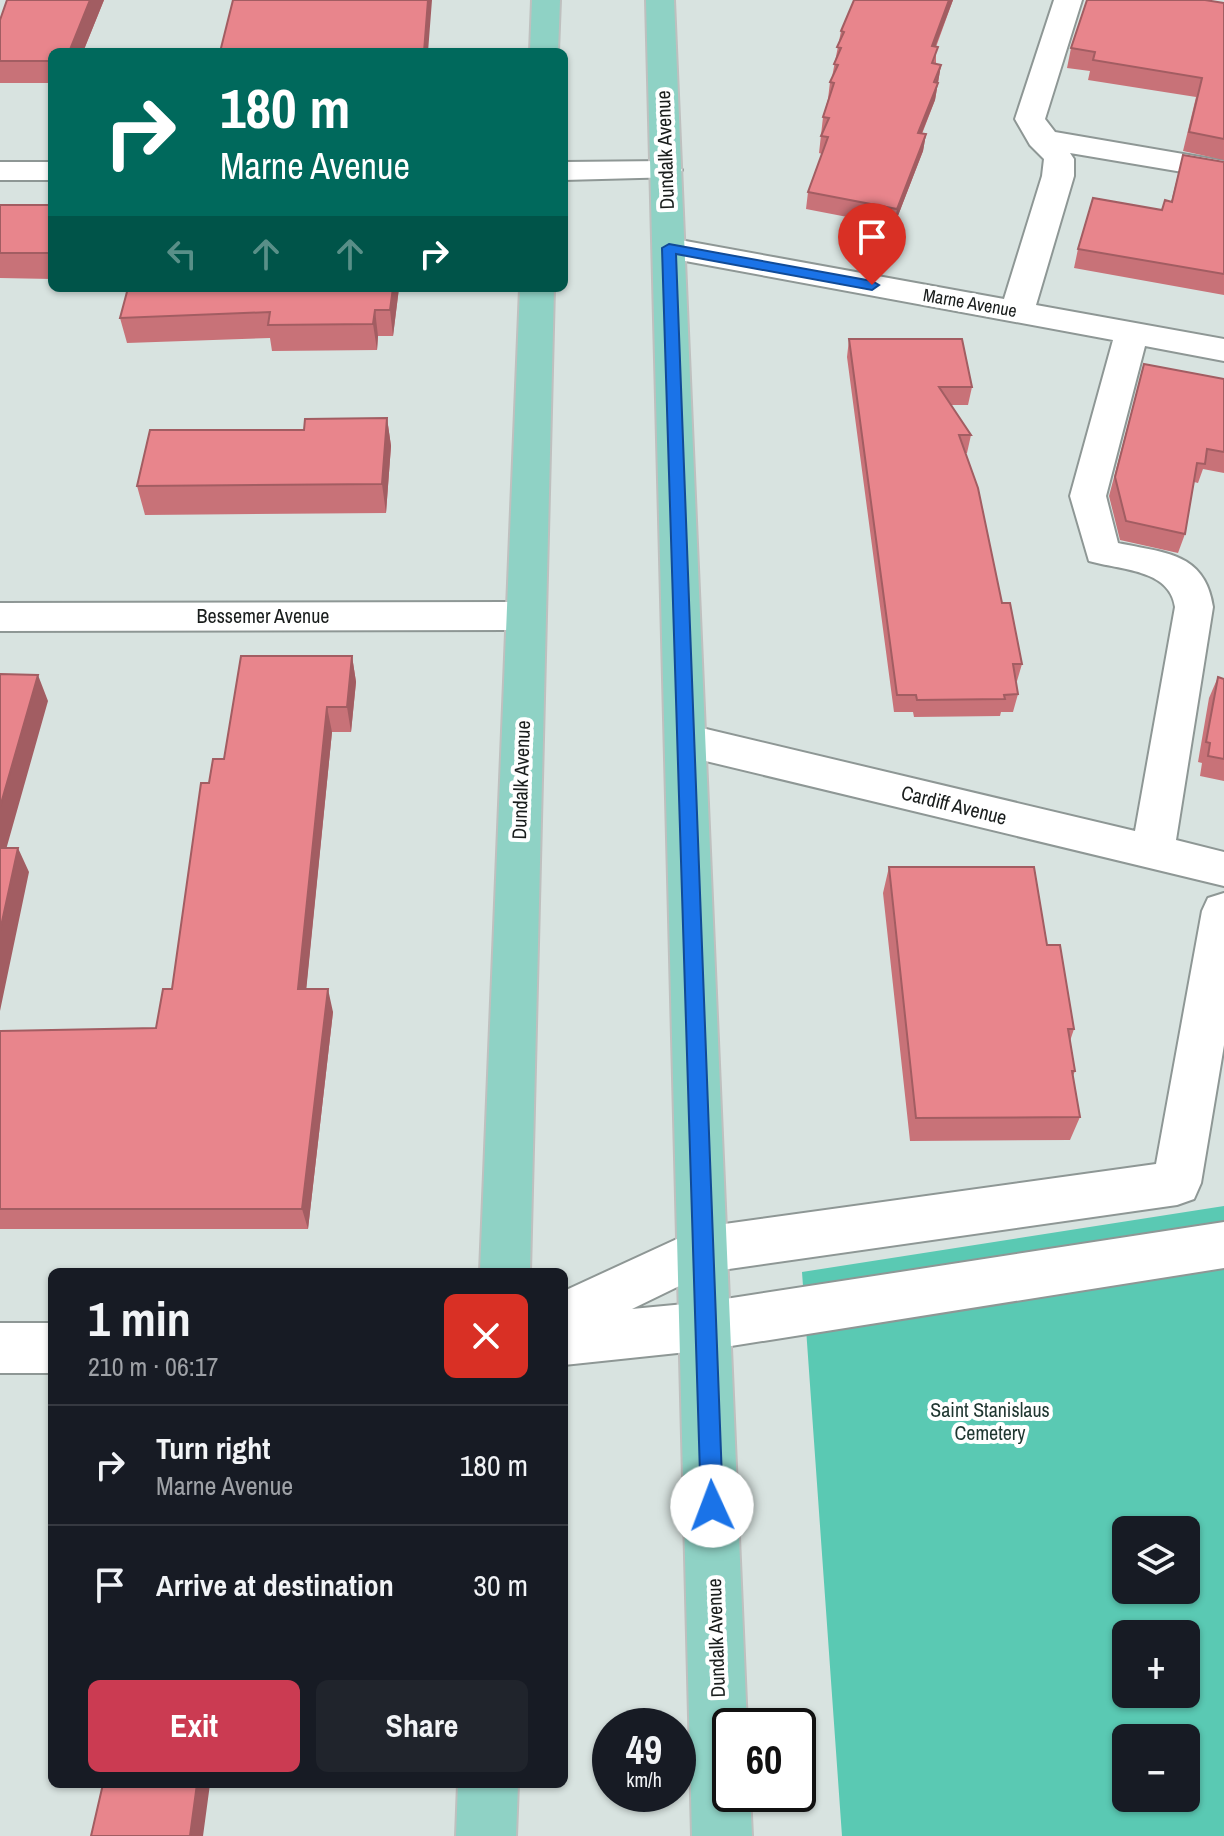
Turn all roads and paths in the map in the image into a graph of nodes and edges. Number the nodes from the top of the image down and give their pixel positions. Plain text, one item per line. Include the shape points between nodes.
1 (546, 0) edge
2 (660, 0) edge
3 (1068, 0) edge
4 (544, 48) edge
5 (1041, 139) junction
6 (666, 170) junction
7 (1224, 170) edge
8 (0, 171) edge
9 (48, 171) edge
10 (568, 171) edge
11 (669, 248) junction
12 (537, 292) edge
13 (1017, 312) junction
14 (1132, 333) junction
15 (1224, 350) edge
16 (1171, 568) junction
17 (1224, 579) edge
18 (526, 616) junction
19 (0, 617) edge
20 (685, 740) junction
21 (1153, 853) junction
22 (1224, 869) edge
23 (1224, 911) edge
24 (1224, 1245) edge
25 (703, 1250) junction
26 (505, 1268) edge
27 (568, 1314) edge
28 (706, 1326) junction
29 (568, 1340) edge
30 (0, 1348) edge
31 (48, 1348) edge
32 (488, 1788) edge
33 (486, 1836) edge
34 (722, 1836) edge

1 - 4 main road
2 - 6 main road, Dundalk Avenue
3 - 5 street via 1030,119
5 - 7 street
5 - 13 street via 1059,159 1058,176
6 - 10 street
6 - 11 main road, Dundalk Avenue
8 - 9 street
11 - 13 street, Marne Avenue
11 - 20 main road, Dundalk Avenue
12 - 18 main road, Dundalk Avenue
13 - 14 street, Marne Avenue
14 - 15 street, Marne Avenue
14 - 16 street via 1088,496 1102,552
16 - 17 street
16 - 21 street via 1191,586 1194,607
18 - 19 street, Bessemer Avenue
18 - 26 main road, Dundalk Avenue
20 - 21 street, Cardiff Avenue
20 - 25 main road, Dundalk Avenue
21 - 22 street, Cardiff Avenue
23 - 25 street via 1177,1183
24 - 28 street
25 - 27 street
25 - 28 main road, Dundalk Avenue
28 - 29 street
28 - 34 main road, Dundalk Avenue
30 - 31 street
32 - 33 main road

